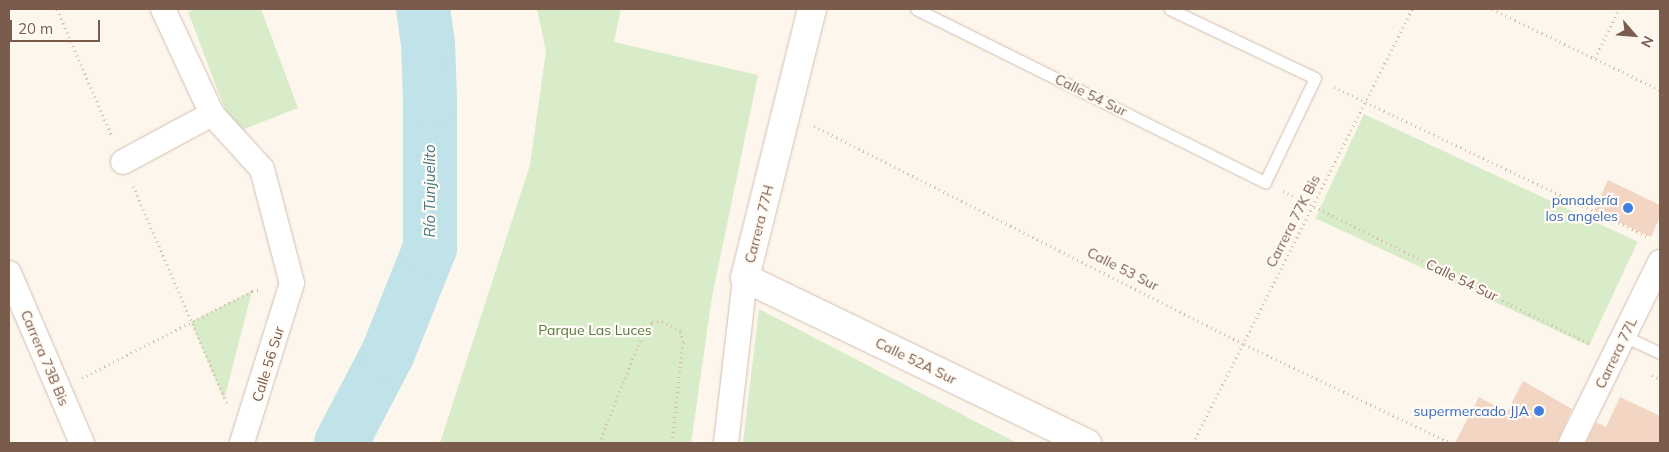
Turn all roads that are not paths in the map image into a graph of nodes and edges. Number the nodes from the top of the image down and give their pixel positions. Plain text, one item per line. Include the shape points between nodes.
1 (163, 9) edge
2 (812, 9) edge
3 (916, 9) edge
4 (1170, 9) edge
5 (212, 114) junction
6 (122, 162) road end
7 (1658, 272) edge
8 (9, 273) edge
9 (745, 278) junction
10 (1619, 346) junction
11 (1660, 353) edge
12 (246, 435) edge
13 (82, 443) edge
14 (726, 443) edge
15 (1087, 443) edge
16 (1571, 443) edge

1 - 5 street
2 - 9 street, Carrera 77H
3 - 4 lane, Calle 54 Sur via 1265,182 1315,78
5 - 6 street
5 - 12 street, Calle 56 Sur via 262,169 292,283
7 - 10 street, Carrera 77L
8 - 13 street, Carrera 73B Bis
9 - 14 street, Carrera 77H
9 - 15 street, Calle 52A Sur
10 - 11 lane
10 - 16 street, Carrera 77L

